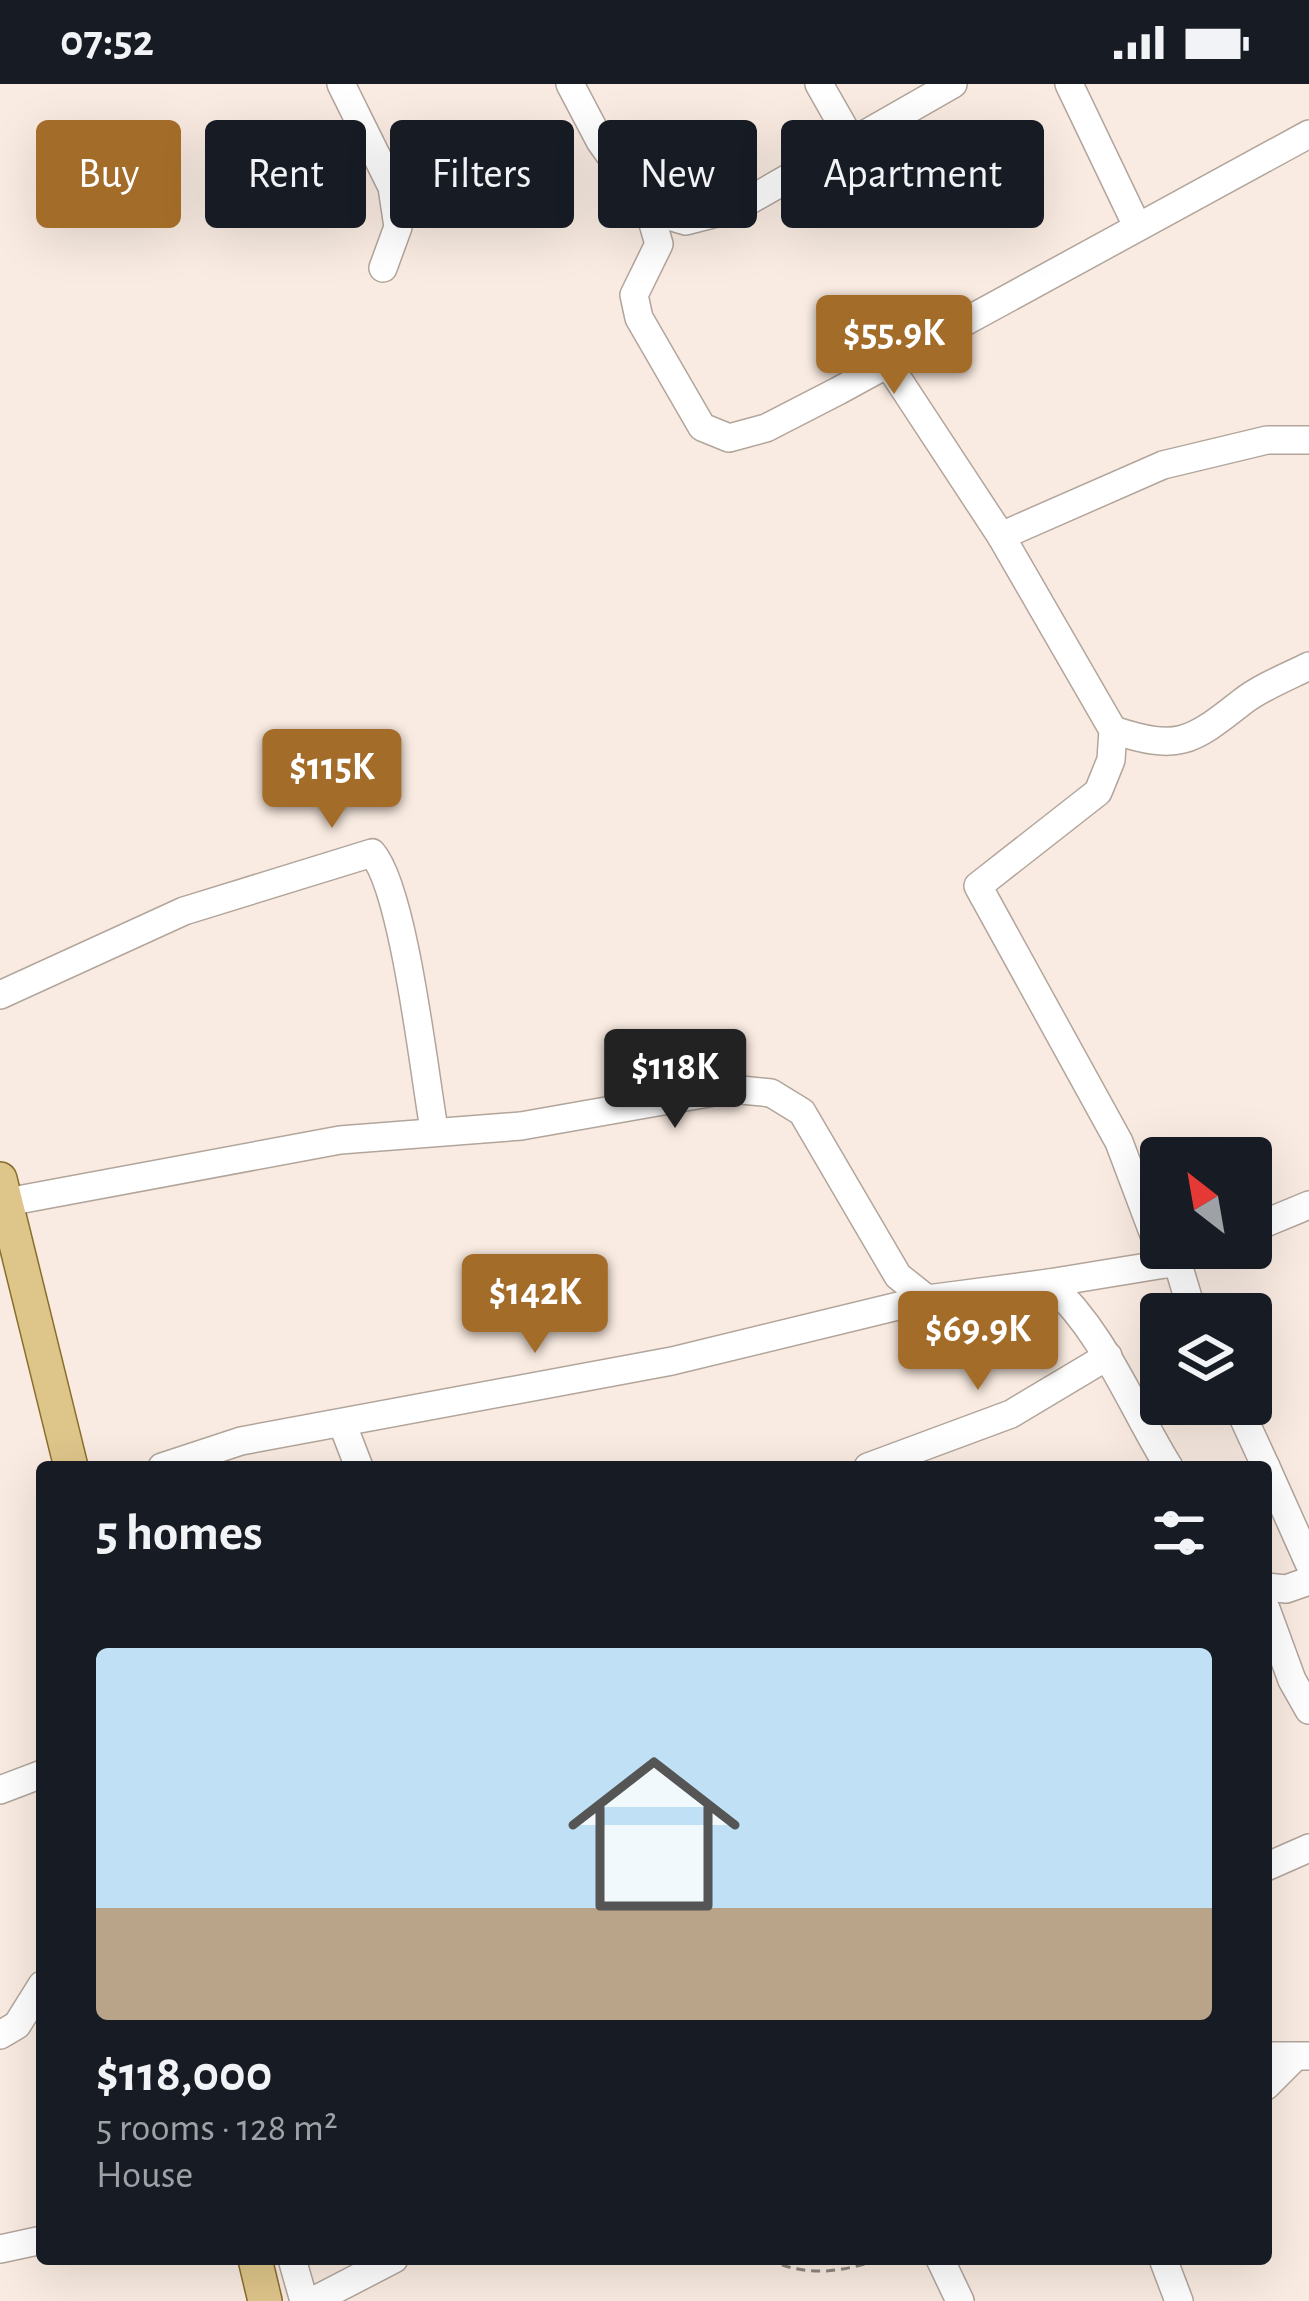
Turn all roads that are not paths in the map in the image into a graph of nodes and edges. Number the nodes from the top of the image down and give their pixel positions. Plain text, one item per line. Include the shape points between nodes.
1 (341, 84) edge
2 (570, 84) edge
3 (819, 84) edge
4 (953, 84) edge
5 (1069, 84) edge
6 (839, 120) edge
7 (890, 120) edge
8 (1309, 134) edge
9 (598, 137) edge
10 (1137, 226) junction
11 (654, 228) edge
12 (383, 268) dead end
13 (888, 364) junction
14 (1309, 440) edge
15 (1000, 536) junction
16 (1309, 666) edge
17 (1113, 730) junction
18 (0, 995) edge
19 (434, 1129) junction
20 (3, 1190) edge
21 (1140, 1190) edge
22 (1309, 1205) edge
23 (1272, 1220) edge
24 (6, 1244) edge
25 (1140, 1267) edge
26 (1049, 1283) junction
27 (927, 1299) junction
28 (1108, 1356) junction
29 (342, 1423) junction
30 (1247, 1425) edge
31 (69, 1461) edge
32 (180, 1461) edge
33 (357, 1461) edge
34 (884, 1461) edge
35 (1164, 1461) edge
36 (1263, 1461) edge
37 (1272, 1480) edge
38 (1309, 1563) edge
39 (1309, 1581) edge
40 (1272, 1588) edge
41 (1272, 1623) edge
42 (1309, 1710) edge
43 (36, 1776) edge
44 (0, 1790) edge
45 (1309, 1848) edge
46 (1272, 1864) edge
47 (36, 1995) edge
48 (0, 2035) edge
49 (36, 2241) edge
50 (0, 2249) edge
51 (257, 2265) edge
52 (294, 2265) edge
53 (382, 2265) edge
54 (943, 2265) edge
55 (1165, 2265) edge
56 (266, 2301) edge
57 (308, 2301) edge
58 (960, 2301) edge
59 (1178, 2301) edge

1 - 12 street via 392,187 398,227
2 - 9 street
3 - 6 street
4 - 7 street
5 - 10 street
8 - 10 street
10 - 13 street
11 - 13 street via 659,244 634,295 639,318 702,427 729,438 766,428
13 - 15 street
14 - 15 street via 1268,440 1163,465
15 - 17 street
16 - 17 street via 1193,739 1151,742
17 - 21 street via 1112,760 1098,792 977,886
18 - 19 street via 184,911 372,853 394,909
19 - 20 street
19 - 27 street via 521,1126 731,1089 772,1093 802,1112 898,1276
20 - 24 main road
22 - 23 street
24 - 31 main road
25 - 26 street
26 - 27 street
26 - 28 street
27 - 29 street via 672,1361
28 - 34 street via 1011,1414
28 - 35 street
29 - 32 street
29 - 33 street
30 - 36 street
37 - 38 street
39 - 40 street
41 - 42 street
43 - 44 street
45 - 46 street
47 - 48 street via 17,2025
49 - 50 street
51 - 56 main road
52 - 57 street
53 - 57 street
54 - 58 street
55 - 59 street

